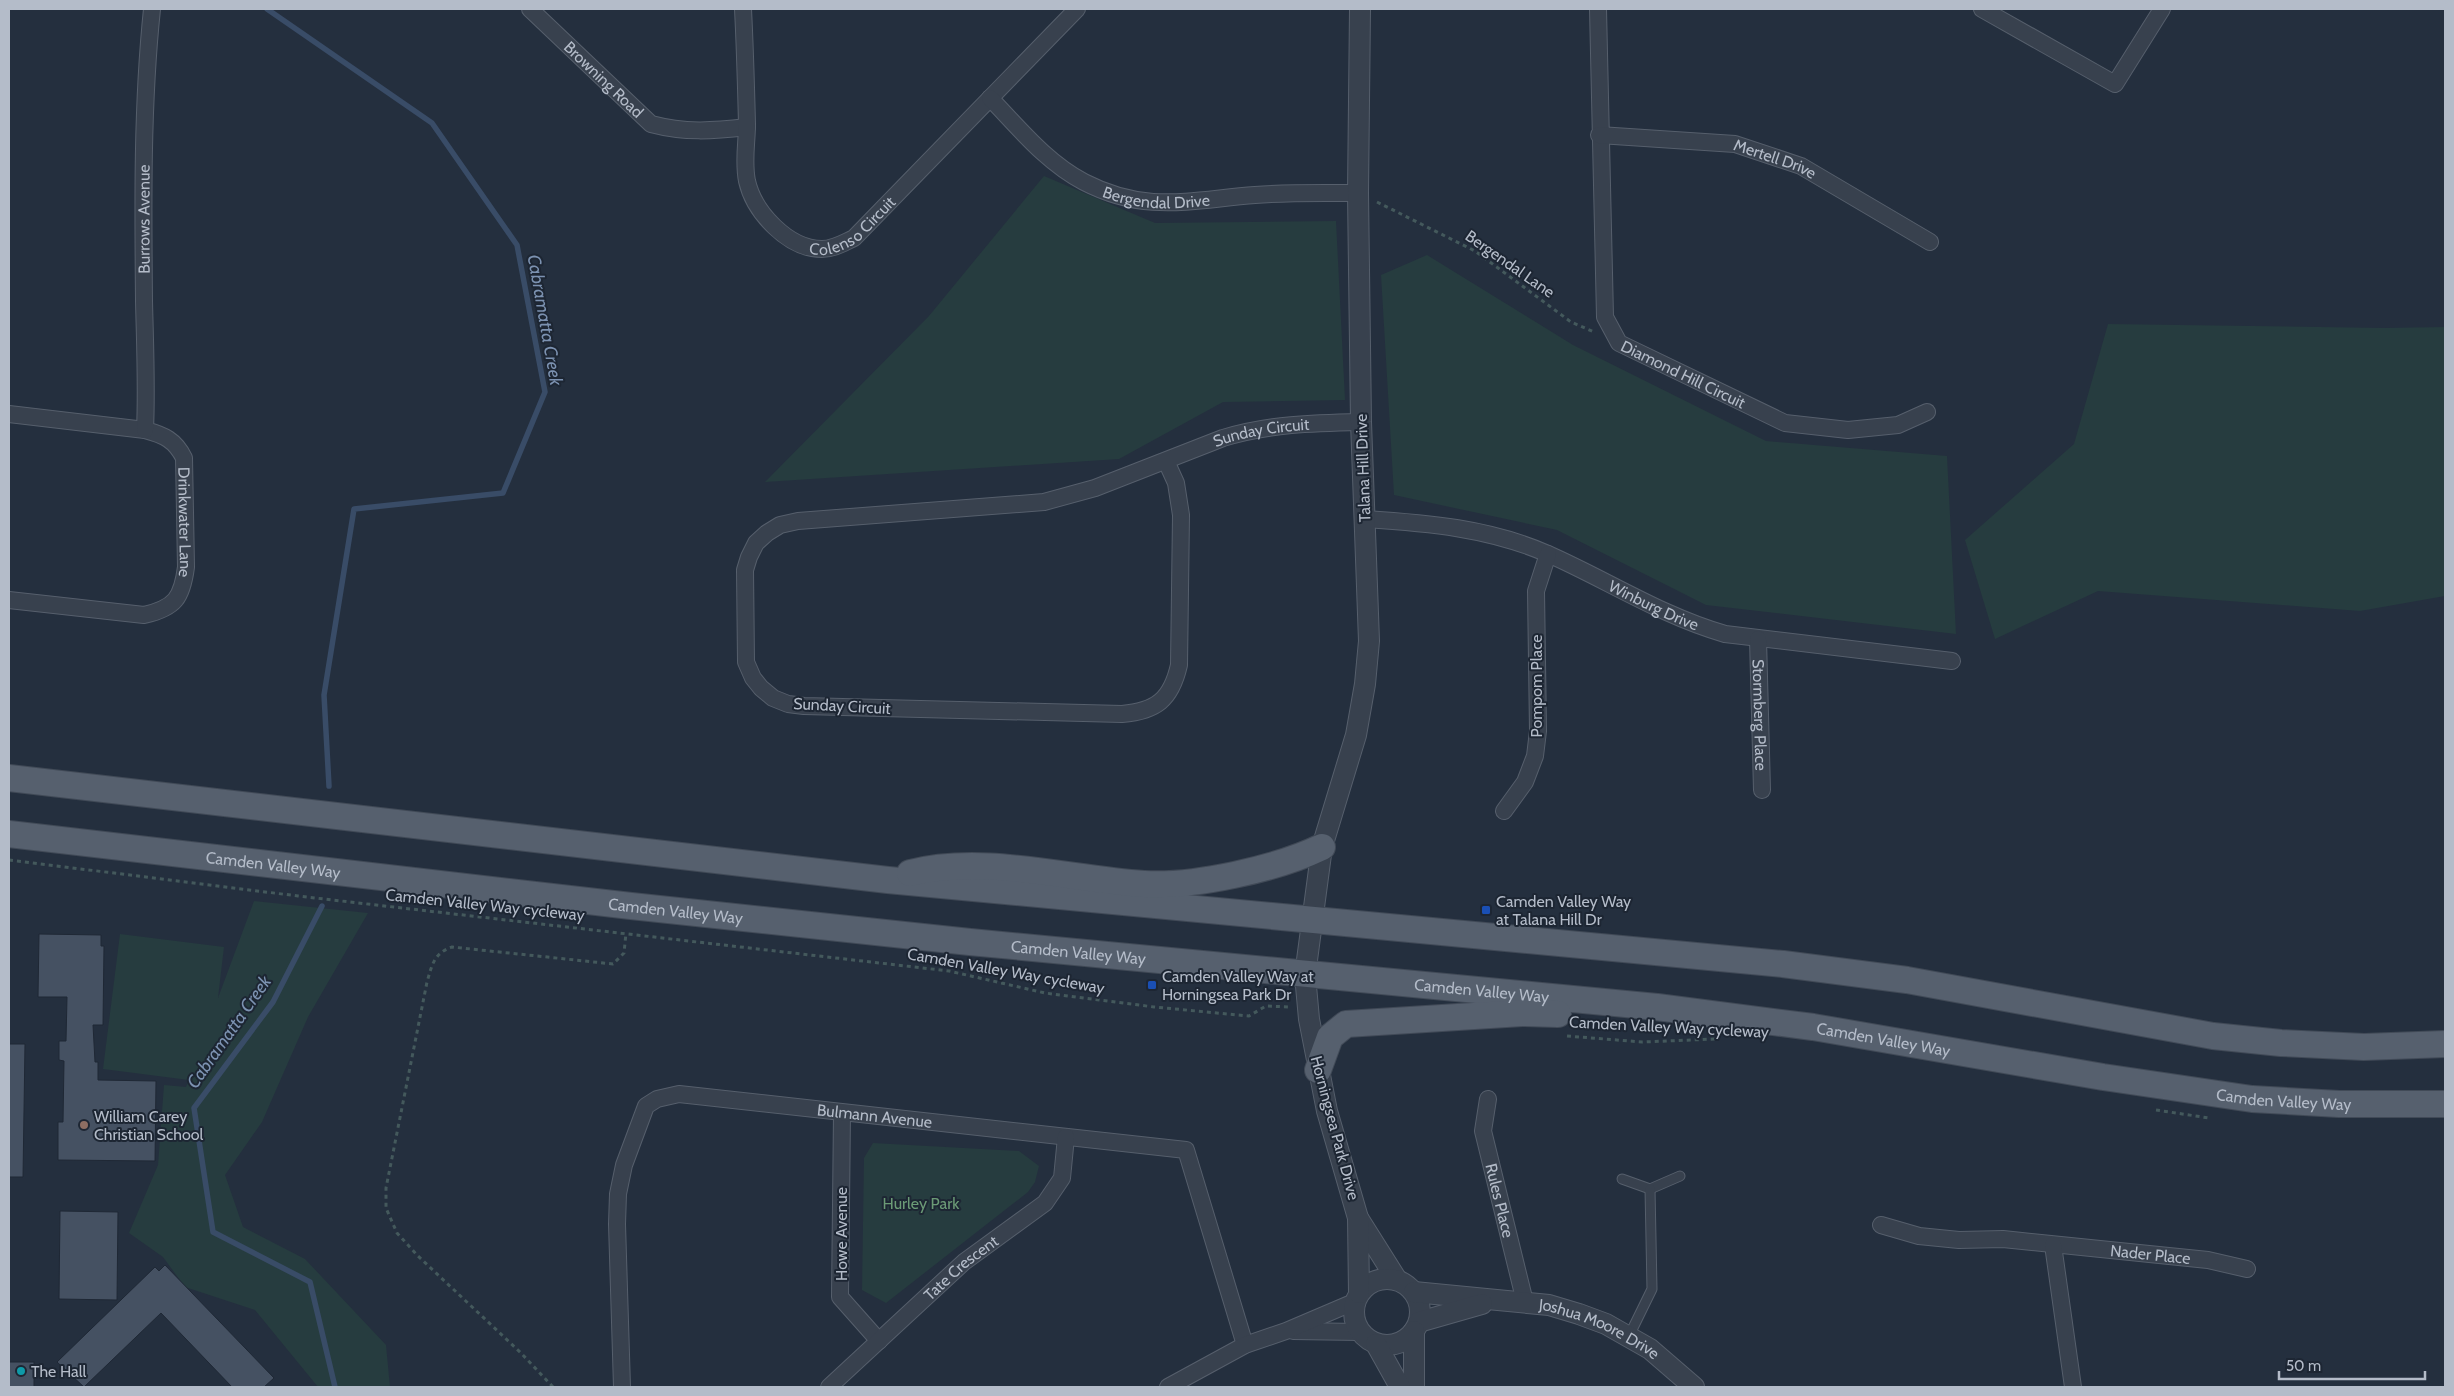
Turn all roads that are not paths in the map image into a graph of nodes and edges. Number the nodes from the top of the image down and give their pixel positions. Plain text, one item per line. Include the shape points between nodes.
1 (152, 9) edge
2 (530, 9) edge
3 (743, 9) edge
4 (1078, 9) edge
5 (1360, 9) edge
6 (1598, 9) edge
7 (1982, 9) edge
8 (2162, 9) edge
9 (990, 98) junction
10 (747, 126) junction
11 (1600, 135) junction
12 (1358, 193) junction
13 (1930, 242) dead end
14 (1927, 412) dead end
15 (9, 414) edge
16 (1361, 422) junction
17 (145, 430) junction
18 (1166, 461) junction
19 (1365, 519) junction
20 (1548, 554) junction
21 (9, 600) edge
22 (1758, 639) junction
23 (1952, 661) dead end
24 (9, 778) edge
25 (1762, 790) dead end
26 (1504, 811) dead end
27 (9, 834) edge
28 (1322, 848) junction
29 (888, 880) junction
30 (1311, 920) junction
31 (1305, 975) junction
32 (1769, 1021) junction
33 (2445, 1044) edge
34 (1318, 1070) junction
35 (1488, 1099) dead end
36 (2445, 1104) edge
37 (842, 1113) junction
38 (1066, 1137) junction
39 (1680, 1176) dead end
40 (1622, 1179) dead end
41 (1650, 1189) junction
42 (1358, 1218) junction
43 (1881, 1225) dead end
44 (2053, 1244) junction
45 (2247, 1270) dead end
46 (1396, 1280) junction
47 (1414, 1292) junction
48 (1357, 1298) junction
49 (1491, 1301) junction
50 (1525, 1302) junction
51 (1416, 1327) junction
52 (1286, 1331) junction
53 (1360, 1332) junction
54 (1629, 1336) junction
55 (880, 1341) junction
56 (1376, 1344) junction
57 (1245, 1345) junction
58 (622, 1387) edge
59 (830, 1387) edge
60 (1168, 1387) edge
61 (1400, 1387) edge
62 (1414, 1387) edge
63 (1694, 1387) edge
64 (2072, 1387) edge

1 - 17 street, Burrows Avenue via 146,70
2 - 10 street, Browning Road via 651,124 707,132
3 - 10 street, Colenso Circuit
4 - 9 street, Colenso Circuit
5 - 12 street, Talana Hill Drive
6 - 11 street, Diamond Hill Circuit
7 - 8 street via 2115,84
9 - 10 street, Colenso Circuit via 854,238 822,249 805,247 790,239 755,201 744,158
9 - 12 street, Bergendal Drive via 1059,166 1100,189 1137,201 1188,204 1282,193
11 - 13 street, Mertell Drive via 1735,144 1801,166
11 - 14 street, Diamond Hill Circuit via 1604,317 1619,343 1785,423 1848,430 1898,425
12 - 16 street, Talana Hill Drive
15 - 17 street, Drinkwater Lane
16 - 18 street, Sunday Circuit via 1294,424 1244,431
16 - 19 street, Talana Hill Drive
17 - 21 street, Drinkwater Lane via 171,440 184,458 186,567 184,582 174,603 165,609 144,614
18 - 18 street, Sunday Circuit via 1176,483 1181,515 1179,666 1175,682 1156,706 1122,714 804,706 772,698 753,678 746,662 744,570 756,543 780,525 1044,502 1095,488
19 - 20 street, Winburg Drive via 1439,524 1518,542
19 - 28 street, Talana Hill Drive via 1369,632 1365,684 1356,735
20 - 22 street, Winburg Drive via 1694,625
20 - 26 street, Pompom Place via 1536,590 1538,731 1535,756 1524,782
22 - 23 street, Winburg Drive
22 - 25 street, Stormberg Place
24 - 29 main road
27 - 31 main road, Camden Valley Way via 647,908
28 - 29 main road via 1276,866 1166,885 960,865 912,872
28 - 30 street, Talana Hill Drive
29 - 30 main road
30 - 31 street, Horningsea Park Drive
30 - 33 main road via 1802,966 1907,980 2213,1036 2364,1047
31 - 32 main road, Camden Valley Way via 1657,1006
31 - 34 street, Horningsea Park Drive
32 - 34 main road via 1522,1012 1346,1024 1330,1037
32 - 36 main road, Camden Valley Way via 2252,1099 2339,1104
34 - 42 street, Horningsea Park Drive
35 - 50 street, Rules Place via 1483,1131
37 - 38 street, Bulmann Avenue
37 - 55 street, Howe Avenue via 840,1297
37 - 58 street, Bulmann Avenue via 680,1094 656,1099 646,1106 624,1165 618,1194
38 - 55 street, Tate Crescent via 1062,1178 1045,1202 964,1262
38 - 57 street, Bulmann Avenue via 1186,1150
39 - 41 lane
40 - 41 lane
41 - 54 lane via 1652,1289
42 - 46 street, Horningsea Park Drive
42 - 48 street, Horningsea Park Drive
43 - 44 street, Nader Place via 1919,1236
44 - 45 street, Nader Place via 2208,1260
44 - 64 street
46 - 47 street, Horningsea Park Drive
46 - 48 street via 1376,1280
47 - 49 street, Joshua Moore Drive
47 - 51 street via 1420,1312
48 - 52 street
48 - 53 street, Horningsea Park Drive via 1354,1318
49 - 50 street, Joshua Moore Drive
49 - 51 street, Joshua Moore Drive
50 - 54 street, Joshua Moore Drive via 1579,1314
51 - 56 street via 1407,1339 1397,1344
51 - 62 street
52 - 53 street
52 - 57 street
53 - 56 street
54 - 63 street, Joshua Moore Drive via 1672,1366
55 - 59 street, Tate Crescent
56 - 61 street
57 - 60 street

